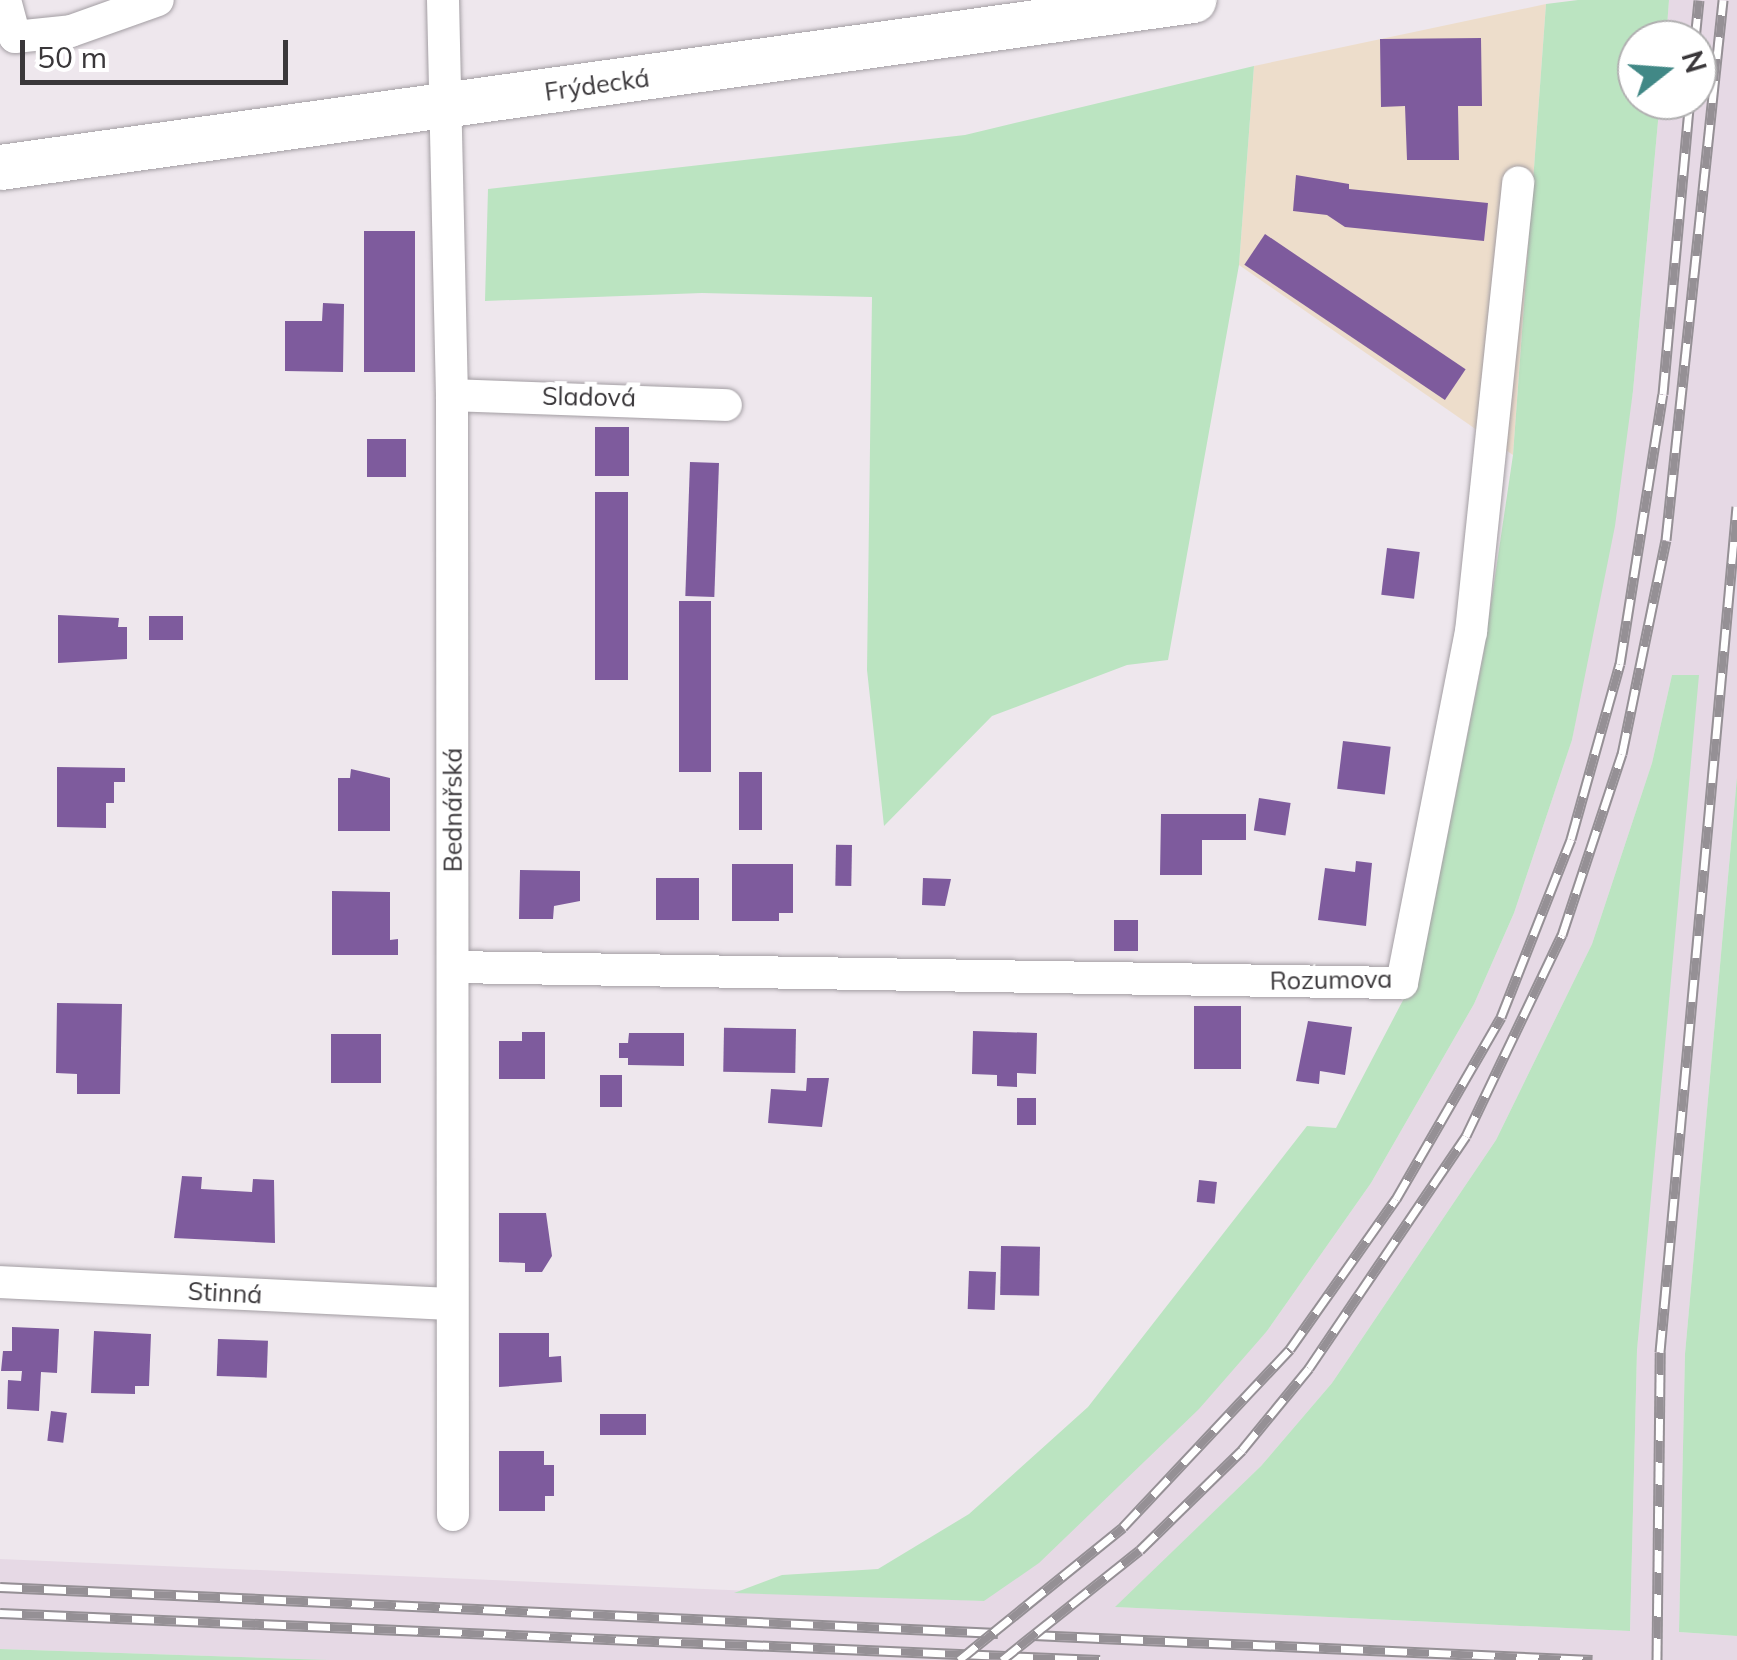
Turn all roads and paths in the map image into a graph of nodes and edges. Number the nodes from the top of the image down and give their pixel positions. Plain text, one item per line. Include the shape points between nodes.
1 (6, 0) edge
2 (158, 0) edge
3 (443, 0) edge
4 (1193, 0) edge
5 (448, 104) junction
6 (0, 167) edge
7 (1518, 182) dead end
8 (452, 395) junction
9 (726, 405) dead end
10 (453, 967) junction
11 (0, 1282) edge
12 (449, 1304) junction
13 (453, 1515) dead end

1 - 2 street via 15,37 71,31
3 - 5 street, Bednářská
4 - 5 main road, Frýdecká
5 - 6 main road, Frýdecká
5 - 8 street, Bednářská
7 - 10 street, Rozumova via 1471,632 1402,983
8 - 9 street, Sladová
8 - 10 street, Bednářská
10 - 12 street, Bednářská
11 - 12 street, Stinná
12 - 13 street, Bednářská

